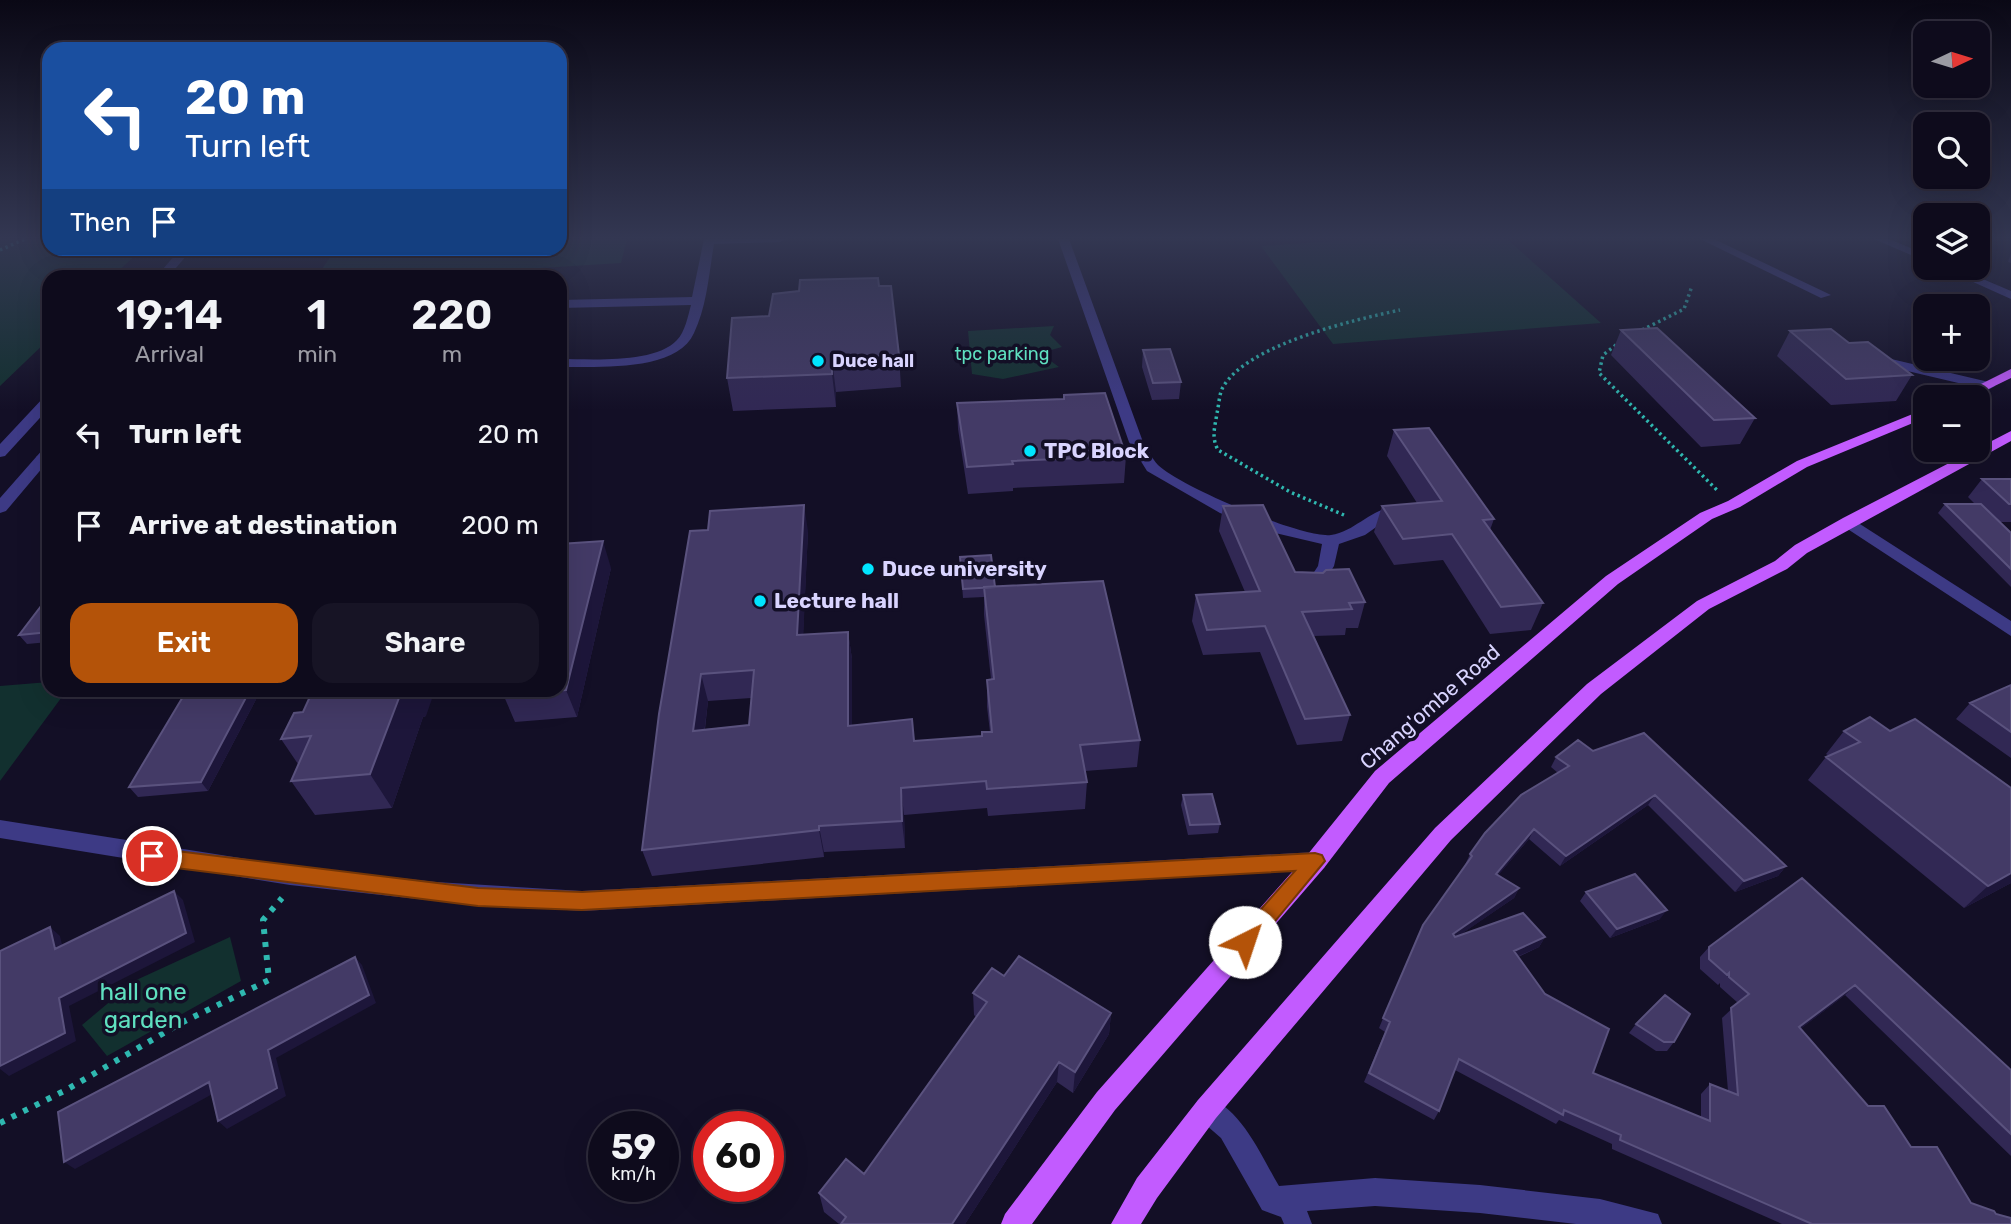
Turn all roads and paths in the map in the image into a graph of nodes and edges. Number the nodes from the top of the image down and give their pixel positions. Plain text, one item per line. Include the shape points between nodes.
1 (697, 296) edge
2 (1083, 296) edge
3 (1689, 296) edge
4 (696, 301) junction
5 (567, 304) edge
6 (1400, 310) dead end
7 (1631, 337) edge
8 (1619, 343) edge
9 (1887, 362) edge
10 (567, 363) edge
11 (2011, 373) edge
12 (1984, 385) edge
13 (1990, 385) edge
14 (42, 408) edge
15 (1913, 418) edge
16 (2011, 435) edge
17 (0, 453) edge
18 (42, 462) edge
19 (1734, 504) junction
20 (0, 508) edge
21 (1408, 511) edge
22 (1372, 520) junction
23 (1849, 522) junction
24 (1331, 541) junction
25 (1310, 592) edge
26 (2011, 630) edge
27 (0, 828) edge
28 (1315, 861) junction
29 (301, 876) junction
30 (1207, 1109) junction
31 (0, 1123) edge
32 (1272, 1200) junction
33 (1015, 1224) edge
34 (1125, 1224) edge
35 (1298, 1224) edge
36 (1648, 1224) edge

1 - 4 street
2 - 24 street via 1136,442 1152,468 1226,510
3 - 7 path via 1680,312
4 - 5 street
4 - 10 street via 681,345 663,355
6 - 22 path via 1336,324 1237,370 1222,386 1213,429 1217,450 1257,475 1354,519
8 - 19 path via 1603,355 1599,373
9 - 12 street
11 - 13 main road
14 - 17 street
15 - 19 main road, Chang'ombe Road via 1802,464
16 - 23 main road
18 - 20 street
19 - 28 main road, Chang'ombe Road via 1706,516 1612,580 1382,777
21 - 22 street
22 - 24 street via 1357,532
23 - 26 street
23 - 30 main road via 1781,565 1703,605 1594,689 1443,834
24 - 25 street via 1326,566
27 - 29 street via 177,861
28 - 29 street via 582,901 478,897
28 - 33 main road, Chang'ombe Road via 1106,1101
29 - 31 path via 263,920 269,980
30 - 32 street via 1230,1129
30 - 34 main road
32 - 35 street via 1290,1206
32 - 36 street via 1375,1192 1600,1213

